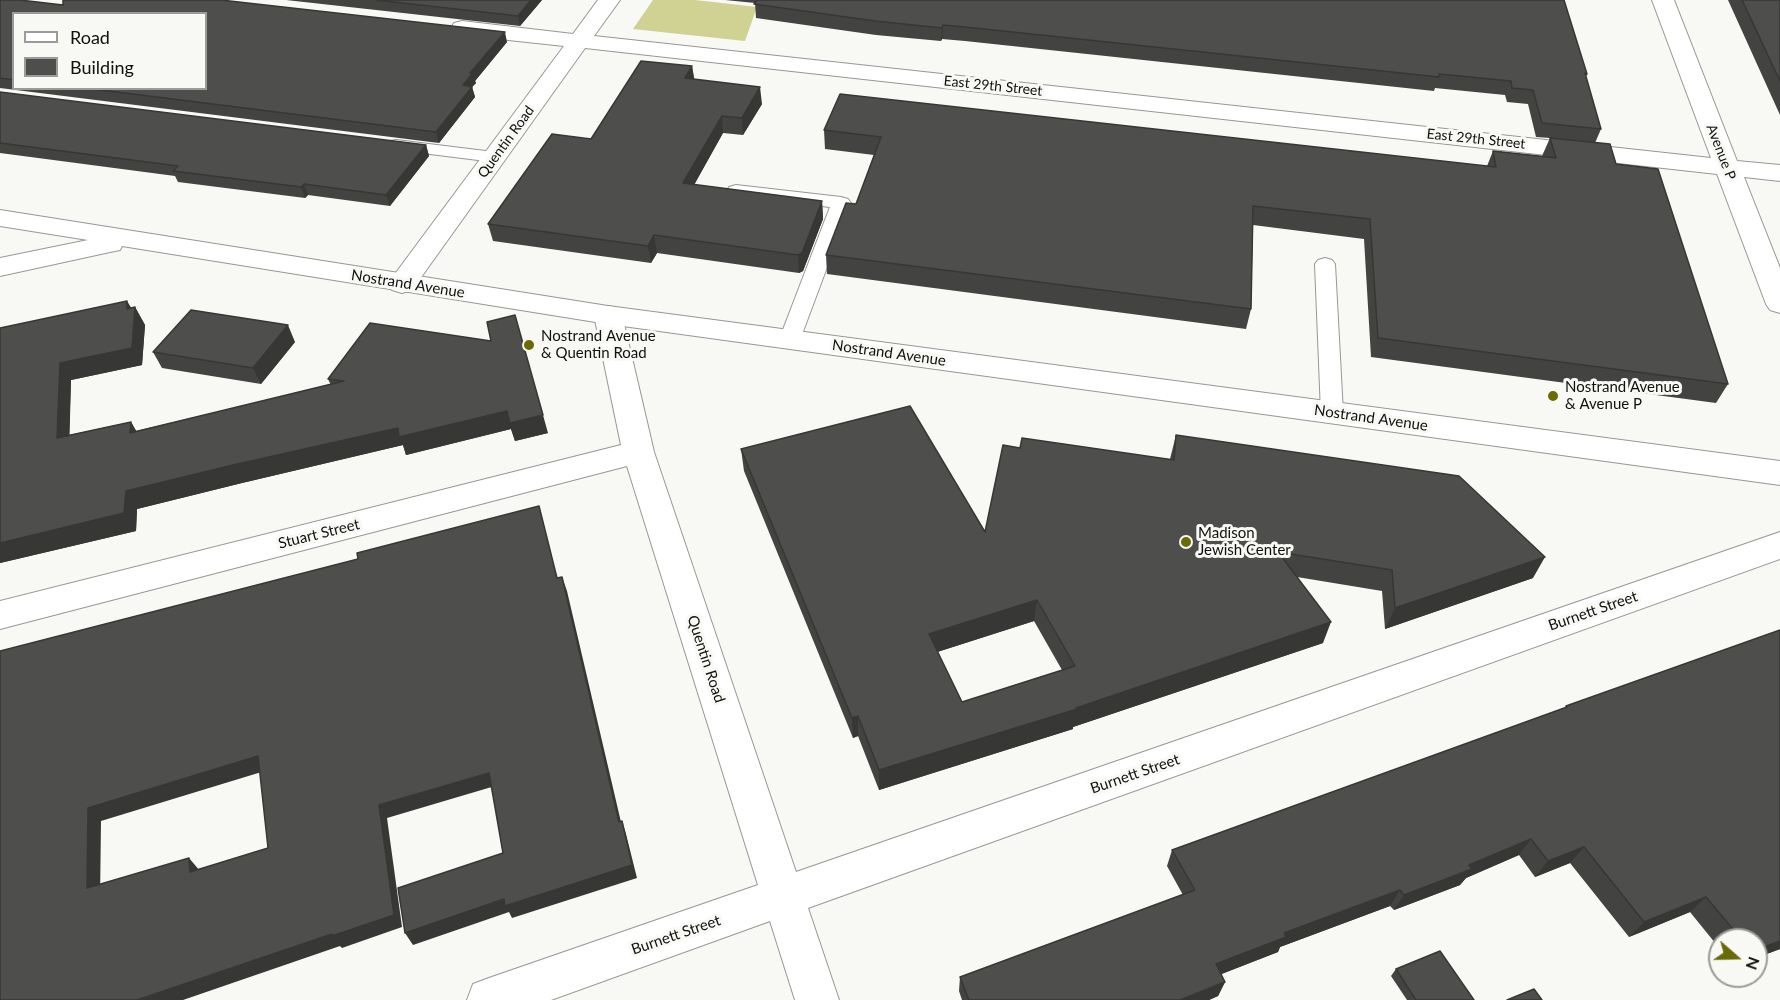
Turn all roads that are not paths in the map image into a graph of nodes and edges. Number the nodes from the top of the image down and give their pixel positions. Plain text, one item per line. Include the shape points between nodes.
1 (609, 0) edge
2 (1663, 0) edge
3 (438, 26) edge
4 (580, 41) junction
5 (380, 143) edge
6 (494, 158) junction
7 (1727, 167) junction
8 (1780, 173) edge
9 (736, 190) edge
10 (0, 218) edge
11 (130, 240) junction
12 (1325, 264) dead end
13 (0, 267) edge
14 (402, 284) junction
15 (1780, 304) edge
16 (608, 315) junction
17 (790, 340) junction
18 (1332, 412) junction
19 (638, 452) junction
20 (1780, 473) edge
21 (1780, 545) edge
22 (0, 615) edge
23 (784, 898) junction
24 (489, 1000) edge
25 (817, 1000) edge

1 - 4 street, Quentin Road
2 - 7 street, Avenue P
3 - 4 street, East 29th Street
4 - 6 street, Quentin Road
4 - 7 street, East 29th Street
5 - 6 lane
6 - 14 street, Quentin Road
7 - 8 street, East 29th Street
7 - 15 street, Avenue P
9 - 17 lane via 841,202
10 - 11 street, Nostrand Avenue
11 - 13 street
11 - 14 street, Nostrand Avenue
12 - 18 lane
14 - 16 street, Nostrand Avenue
16 - 17 street, Nostrand Avenue
16 - 19 street, Quentin Road
17 - 18 street, Nostrand Avenue
18 - 20 street, Nostrand Avenue
19 - 22 street, Stuart Street
19 - 23 street, Quentin Road
21 - 23 street, Burnett Street
23 - 24 street, Burnett Street
23 - 25 street, Quentin Road

